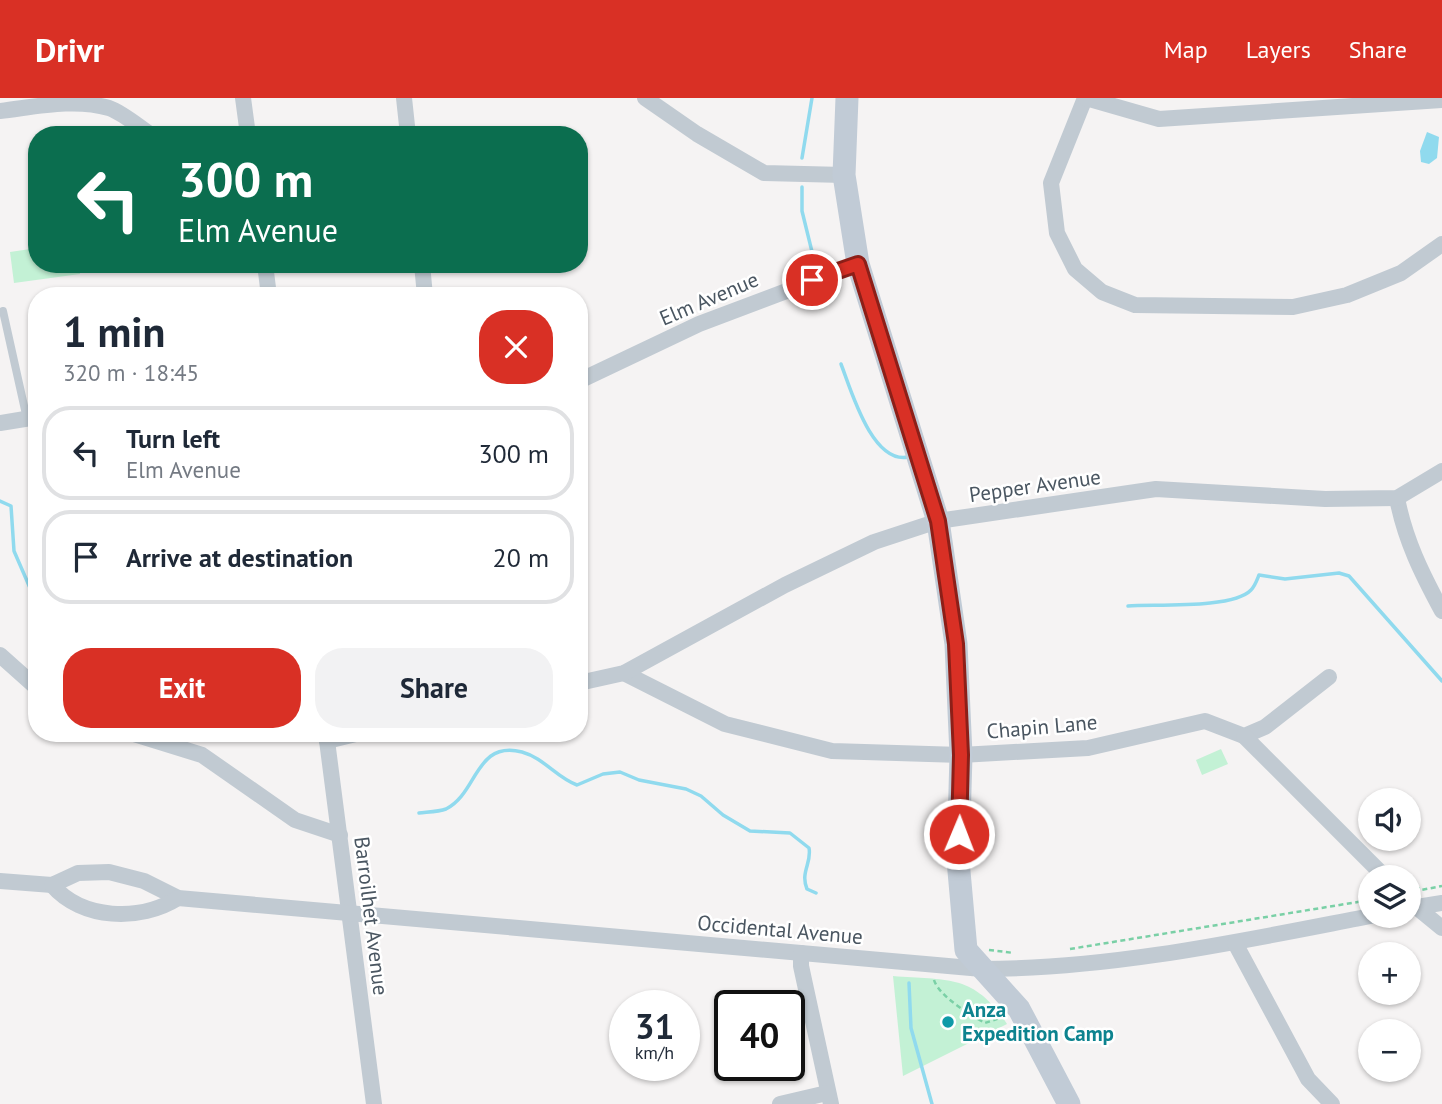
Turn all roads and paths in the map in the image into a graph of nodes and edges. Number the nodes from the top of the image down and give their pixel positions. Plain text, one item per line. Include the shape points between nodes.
1 (243, 98) edge
2 (404, 98) edge
3 (645, 98) edge
4 (847, 98) edge
5 (1085, 98) edge
6 (1442, 100) edge
7 (25, 103) edge
8 (0, 111) edge
9 (137, 126) edge
10 (247, 126) edge
11 (407, 126) edge
12 (844, 176) junction
13 (1442, 244) edge
14 (858, 264) junction
15 (3, 311) dead end
16 (588, 378) edge
17 (28, 403) edge
18 (28, 419) edge
19 (0, 423) edge
20 (1442, 471) edge
21 (1397, 498) junction
22 (938, 521) junction
23 (1442, 611) edge
24 (0, 656) edge
25 (624, 673) junction
26 (1329, 677) dead end
27 (28, 680) edge
28 (588, 681) edge
29 (1244, 736) junction
30 (160, 742) edge
31 (327, 742) edge
32 (961, 755) junction
33 (340, 835) junction
34 (1373, 865) edge
35 (0, 880) edge
36 (52, 886) junction
37 (1442, 886) edge
38 (1421, 890) edge
39 (178, 898) junction
40 (1358, 902) edge
41 (1442, 903) edge
42 (1421, 905) edge
43 (1421, 913) edge
44 (349, 914) junction
45 (1358, 919) edge
46 (1442, 929) edge
47 (1235, 943) junction
48 (1065, 950) dead end
49 (801, 953) junction
50 (1019, 953) dead end
51 (983, 958) junction
52 (929, 964) junction
53 (1018, 1009) junction
54 (829, 1098) edge
55 (374, 1104) edge
56 (780, 1104) edge
57 (1069, 1104) edge
58 (1332, 1104) edge

1 - 10 street
2 - 11 street
3 - 12 street via 764,173
4 - 12 street
5 - 6 street via 1159,120
5 - 13 street via 1051,183 1057,233 1075,269 1102,292 1135,305 1293,307 1347,295 1401,273
7 - 8 street
7 - 9 street via 86,102 110,108
12 - 14 street
14 - 16 street, Elm Avenue via 699,324
14 - 22 street
15 - 17 lane
18 - 19 street
20 - 21 street
21 - 22 street, Pepper Avenue via 1325,499 1156,489
21 - 23 street via 1403,529
22 - 25 street, Pepper Avenue via 874,542 785,585
22 - 32 street via 956,644
24 - 27 street
25 - 28 street, Pepper Avenue
25 - 32 street, Chapin Lane via 725,724 831,751
26 - 29 street via 1265,727
29 - 32 street, Chapin Lane via 1205,721 1088,748
29 - 34 street
30 - 33 street via 202,755 295,820
31 - 33 street, Barroilhet Avenue
32 - 51 street via 958,860 967,950
33 - 44 street, Barroilhet Avenue
35 - 36 street, Occidental Avenue
36 - 39 street, Occidental Avenue via 78,873 109,872 144,881
36 - 39 street, Occidental Avenue via 64,899 105,912 150,911
37 - 38 path
39 - 44 street, Occidental Avenue
40 - 48 path
41 - 42 street
43 - 46 street
44 - 49 street, Occidental Avenue
44 - 55 street, Barroilhet Avenue
45 - 47 street, Occidental Avenue
47 - 51 street, Occidental Avenue via 1063,966
47 - 58 street via 1308,1079
49 - 52 street, Occidental Avenue
49 - 54 street
50 - 51 path
51 - 52 street, Occidental Avenue
51 - 53 street
52 - 53 path via 936,987 963,1012 985,1023
53 - 57 street
54 - 56 street

